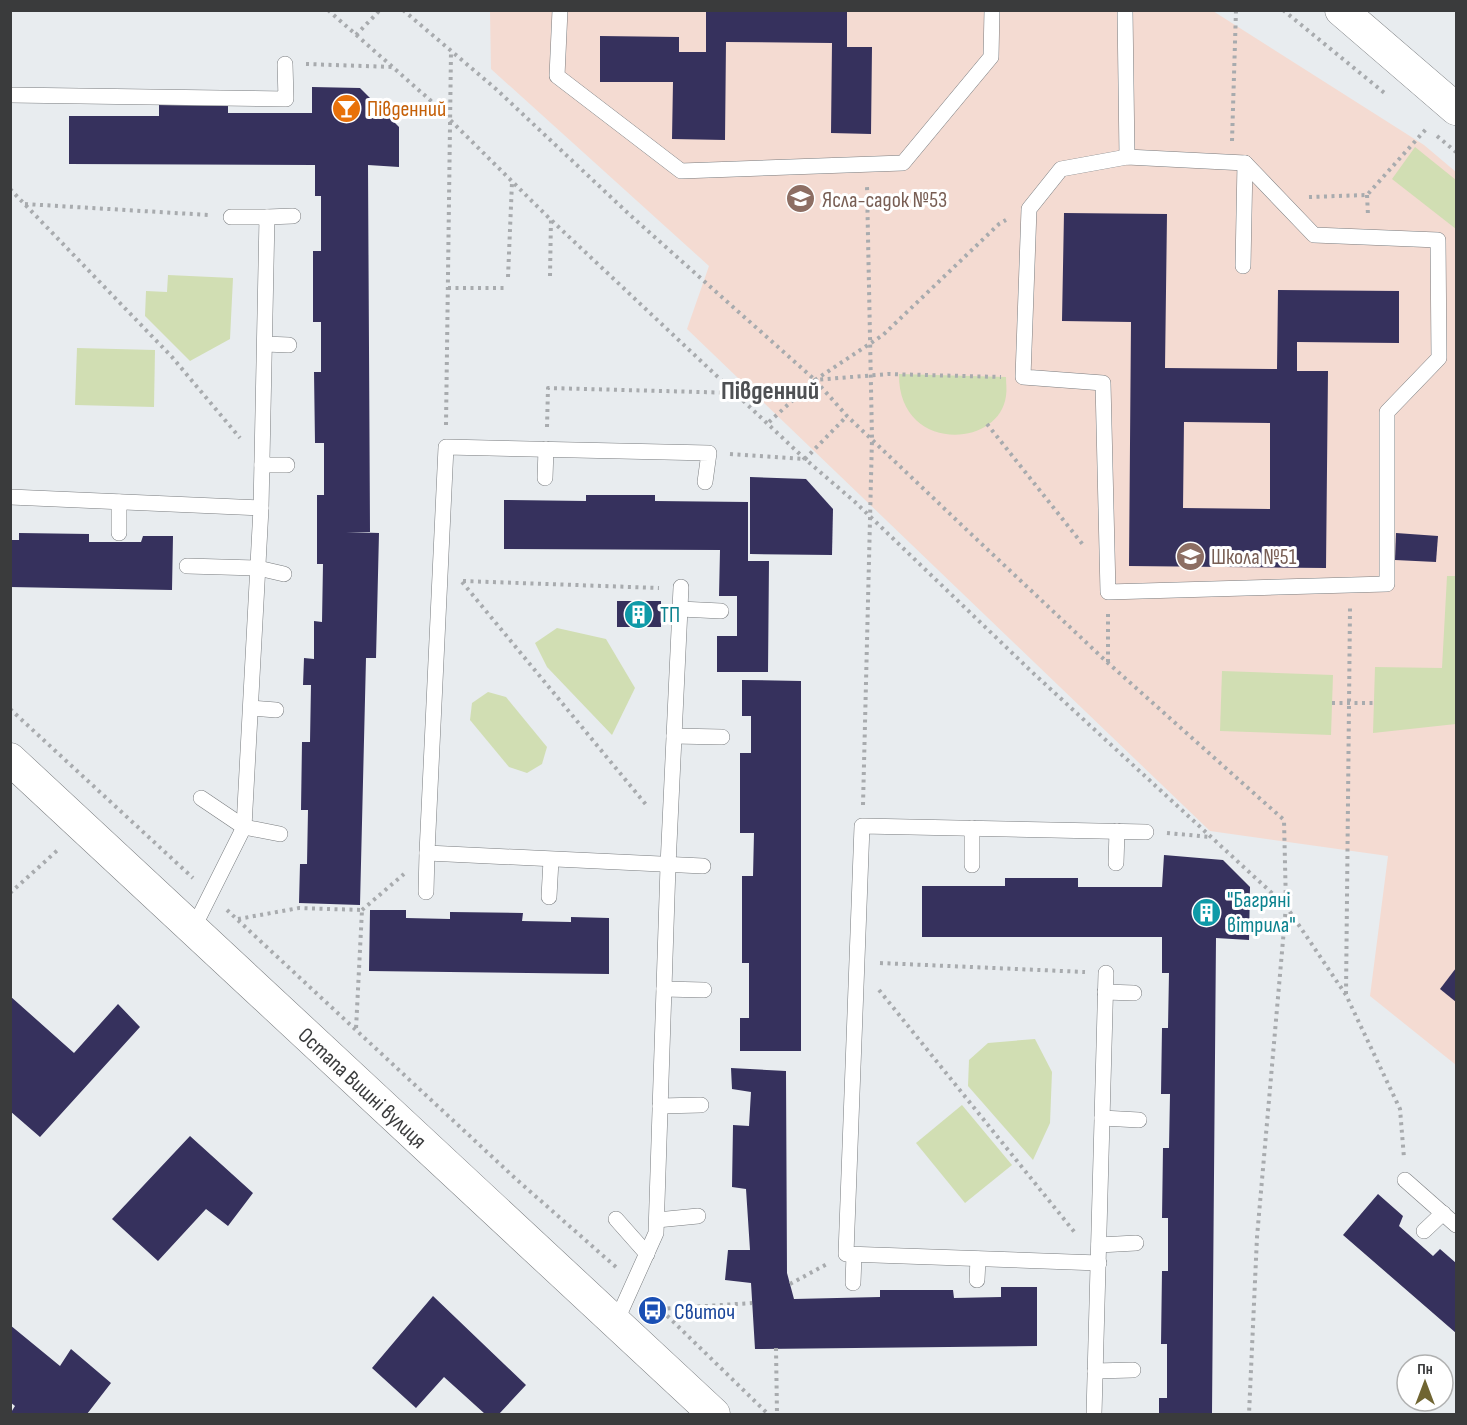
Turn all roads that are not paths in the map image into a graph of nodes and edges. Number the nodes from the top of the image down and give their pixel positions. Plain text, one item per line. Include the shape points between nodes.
1 (560, 10) edge
2 (992, 10) edge
3 (1125, 10) edge
4 (1341, 10) edge
5 (285, 64) road end
6 (10, 95) edge
7 (1456, 107) edge
8 (1126, 158) junction
9 (1238, 163) junction
10 (231, 216) road end
11 (267, 216) junction
12 (293, 216) dead end
13 (1244, 266) dead end
14 (265, 344) junction
15 (289, 345) dead end
16 (546, 449) junction
17 (262, 465) junction
18 (287, 465) dead end
19 (545, 478) dead end
20 (705, 482) dead end
21 (10, 497) edge
22 (119, 502) junction
23 (261, 508) junction
24 (119, 533) dead end
25 (187, 566) dead end
26 (258, 568) junction
27 (284, 574) dead end
28 (681, 587) road end
29 (680, 609) junction
30 (721, 611) dead end
31 (251, 708) junction
32 (276, 710) dead end
33 (674, 736) junction
34 (722, 737) dead end
35 (10, 759) edge
36 (201, 798) dead end
37 (244, 827) junction
38 (972, 828) junction
39 (1117, 831) junction
40 (1146, 832) road end
41 (280, 834) dead end
42 (427, 853) junction
43 (551, 860) junction
44 (1116, 863) dead end
45 (972, 865) dead end
46 (668, 866) junction
47 (703, 866) dead end
48 (426, 892) dead end
49 (549, 897) dead end
50 (193, 928) junction
51 (1106, 973) road end
52 (664, 989) junction
53 (704, 990) dead end
54 (1105, 992) junction
55 (1134, 993) dead end
56 (700, 1105) dead end
57 (660, 1106) junction
58 (1102, 1118) junction
59 (1139, 1120) dead end
60 (1405, 1180) road end
61 (1443, 1213) junction
62 (698, 1216) dead end
63 (616, 1219) dead end
64 (657, 1220) junction
65 (1456, 1225) edge
66 (1424, 1231) dead end
67 (1136, 1243) dead end
68 (1099, 1245) junction
69 (646, 1254) junction
70 (850, 1255) junction
71 (978, 1259) junction
72 (1099, 1263) junction
73 (977, 1280) dead end
74 (853, 1283) dead end
75 (616, 1322) junction
76 (1132, 1370) dead end
77 (1095, 1371) junction
78 (714, 1414) edge
79 (1094, 1414) edge

1 - 2 lane via 557,76 681,171 903,163 991,57
3 - 8 lane
4 - 7 street
5 - 6 lane via 286,99
8 - 9 lane
8 - 9 lane via 1061,169 1029,209 1023,377 1103,383 1108,592 1387,584 1387,412 1439,358 1438,240 1314,235
9 - 13 lane
10 - 11 lane
11 - 12 lane
11 - 14 lane
14 - 15 lane
14 - 17 lane
16 - 19 lane
16 - 20 lane via 709,453
16 - 42 lane via 446,447
17 - 18 lane
17 - 23 lane
21 - 22 lane
22 - 23 lane
22 - 24 lane
23 - 26 lane
25 - 26 lane
26 - 27 lane
26 - 31 lane
28 - 29 lane
29 - 30 lane
29 - 33 lane
31 - 32 lane
31 - 37 lane
33 - 34 lane
33 - 46 lane
35 - 50 street, Остапа Вишні вулиця
36 - 37 lane
37 - 41 lane
37 - 50 lane
38 - 39 lane
38 - 45 lane
38 - 70 lane via 862,826
39 - 40 lane
39 - 44 lane
42 - 43 lane
42 - 48 lane
43 - 46 lane
43 - 49 lane
46 - 47 lane
46 - 52 lane
50 - 75 street, Остапа Вишні вулиця
51 - 54 lane
52 - 53 lane
52 - 57 lane
54 - 55 lane
54 - 58 lane
56 - 57 lane
57 - 64 lane
58 - 59 lane
58 - 68 lane
60 - 61 lane
61 - 65 lane
61 - 66 lane
62 - 64 lane
63 - 69 lane
64 - 69 lane via 656,1233
67 - 68 lane
68 - 72 lane
69 - 75 lane
70 - 71 lane
70 - 74 lane
71 - 72 lane
71 - 73 lane
72 - 77 lane
75 - 78 street, Остапа Вишні вулиця
76 - 77 lane
77 - 79 lane

